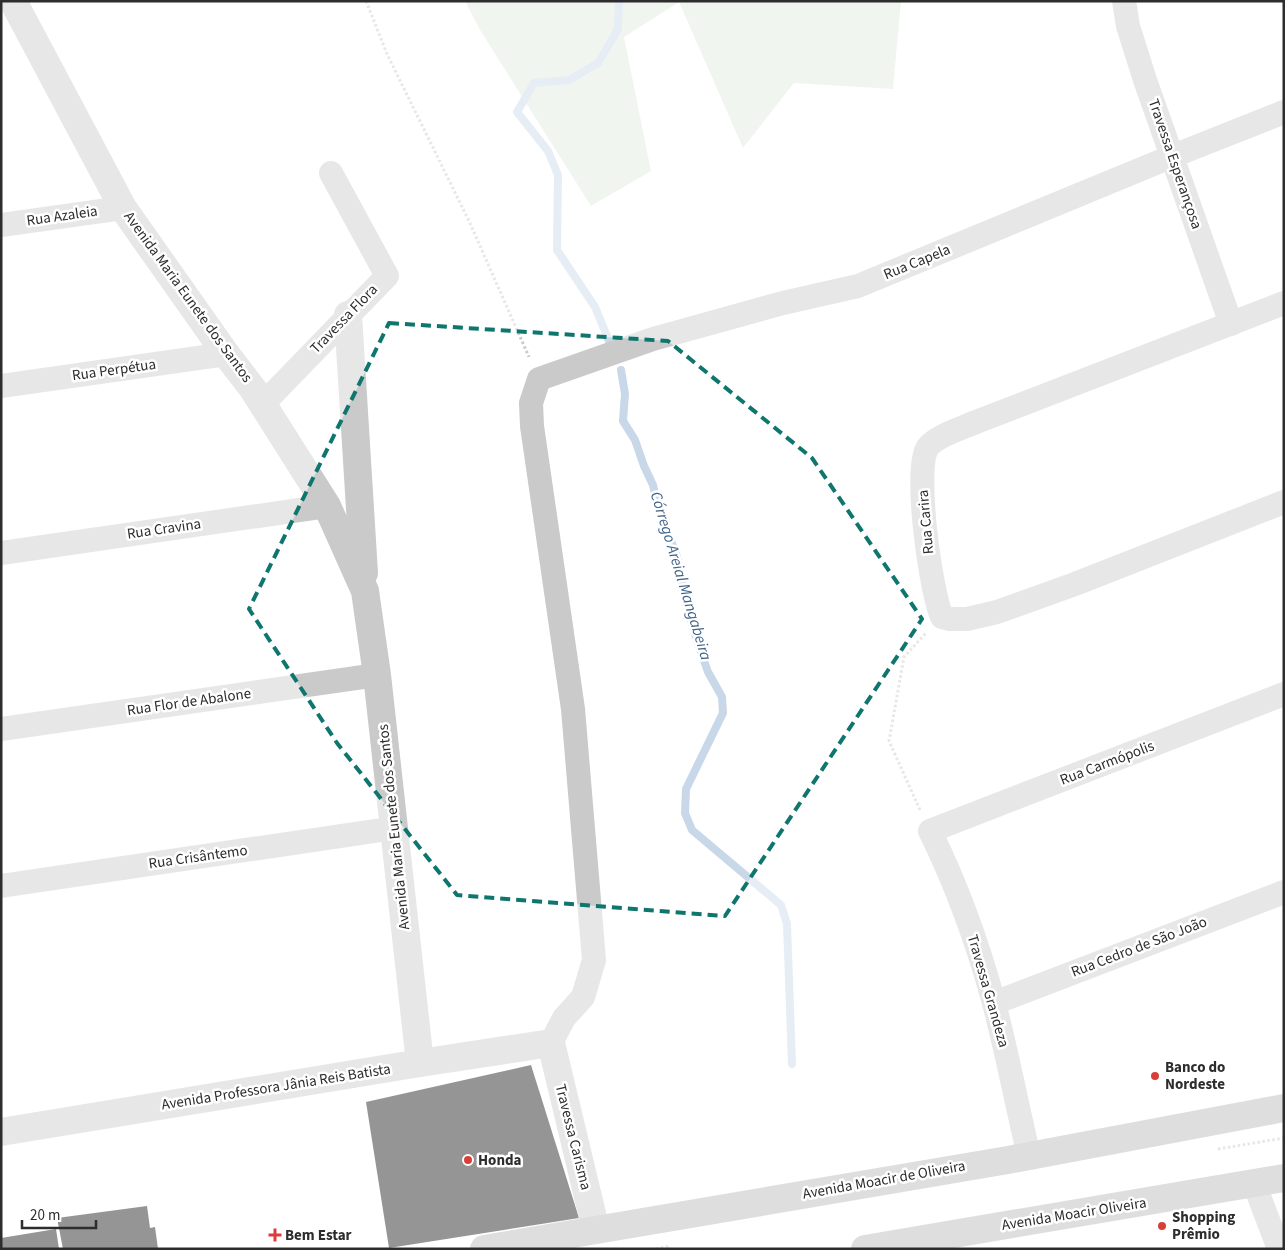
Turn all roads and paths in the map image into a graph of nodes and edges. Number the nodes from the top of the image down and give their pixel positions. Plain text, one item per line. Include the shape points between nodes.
1 (13, 1) edge
2 (366, 1) edge
3 (1124, 1) edge
4 (1284, 112) edge
5 (1173, 156) junction
6 (331, 173) dead end
7 (123, 208) junction
8 (1, 225) edge
9 (1284, 304) edge
10 (348, 315) junction
11 (1231, 324) junction
12 (226, 354) junction
13 (539, 380) junction
14 (1, 386) edge
15 (263, 404) junction
16 (1284, 502) edge
17 (327, 506) junction
18 (1, 553) edge
19 (365, 591) junction
20 (942, 617) junction
21 (377, 675) junction
22 (1284, 694) edge
23 (1, 729) edge
24 (395, 828) junction
25 (930, 831) junction
26 (1, 886) edge
27 (1284, 892) edge
28 (994, 1003) junction
29 (551, 1044) junction
30 (420, 1063) junction
31 (1284, 1108) edge
32 (1, 1132) edge
33 (1028, 1156) junction
34 (1284, 1178) edge
35 (1254, 1183) junction
36 (596, 1230) junction
37 (484, 1249) edge
38 (864, 1249) edge
39 (1280, 1249) edge

1 - 7 street, Avenida Maria Eunete dos Santos
2 - 13 path via 387,54 469,220
3 - 5 street, Travessa Esperançosa via 1128,26 1145,80
4 - 5 street, Rua Capela
5 - 11 street, Travessa Esperançosa
5 - 13 street, Rua Capela via 858,286 653,339
6 - 10 street, Travessa Flora via 386,276
7 - 8 street, Rua Azaleia
7 - 12 street, Avenida Maria Eunete dos Santos
9 - 11 street, Rua Carira
10 - 15 street, Travessa Flora
10 - 19 street, Avenida Maria Eunete dos Santos
11 - 20 street, Rua Carira via 976,422 928,447 923,456 922,471 926,544
12 - 14 street, Rua Perpétua
12 - 15 street, Avenida Maria Eunete dos Santos
13 - 29 street via 531,403 532,426 573,709 594,960 583,997 564,1018
15 - 17 street, Avenida Maria Eunete dos Santos
16 - 20 street via 1013,606 967,619
17 - 18 street, Rua Cravina
17 - 19 street, Avenida Maria Eunete dos Santos
19 - 21 street, Avenida Maria Eunete dos Santos
20 - 25 path via 904,657 889,741
21 - 23 street, Rua Flor de Abalone
21 - 24 street, Avenida Maria Eunete dos Santos
22 - 25 street, Rua Carmópolis
24 - 26 street, Rua Crisântemo
24 - 30 street, Avenida Maria Eunete dos Santos
25 - 28 street, Travessa Grandeza via 974,939
27 - 28 street, Rua Cedro de São João
28 - 33 street, Travessa Grandeza
29 - 30 street, Avenida Professora Jânia Reis Batista
29 - 36 street, Travessa Carisma
30 - 32 street, Avenida Professora Jânia Reis Batista
31 - 33 main road, Avenida Moacir de Oliveira
33 - 36 main road, Avenida Moacir de Oliveira
34 - 35 main road, Avenida Moacir Oliveira
35 - 38 main road, Avenida Moacir Oliveira
35 - 39 street
36 - 37 main road, Avenida Moacir de Oliveira

